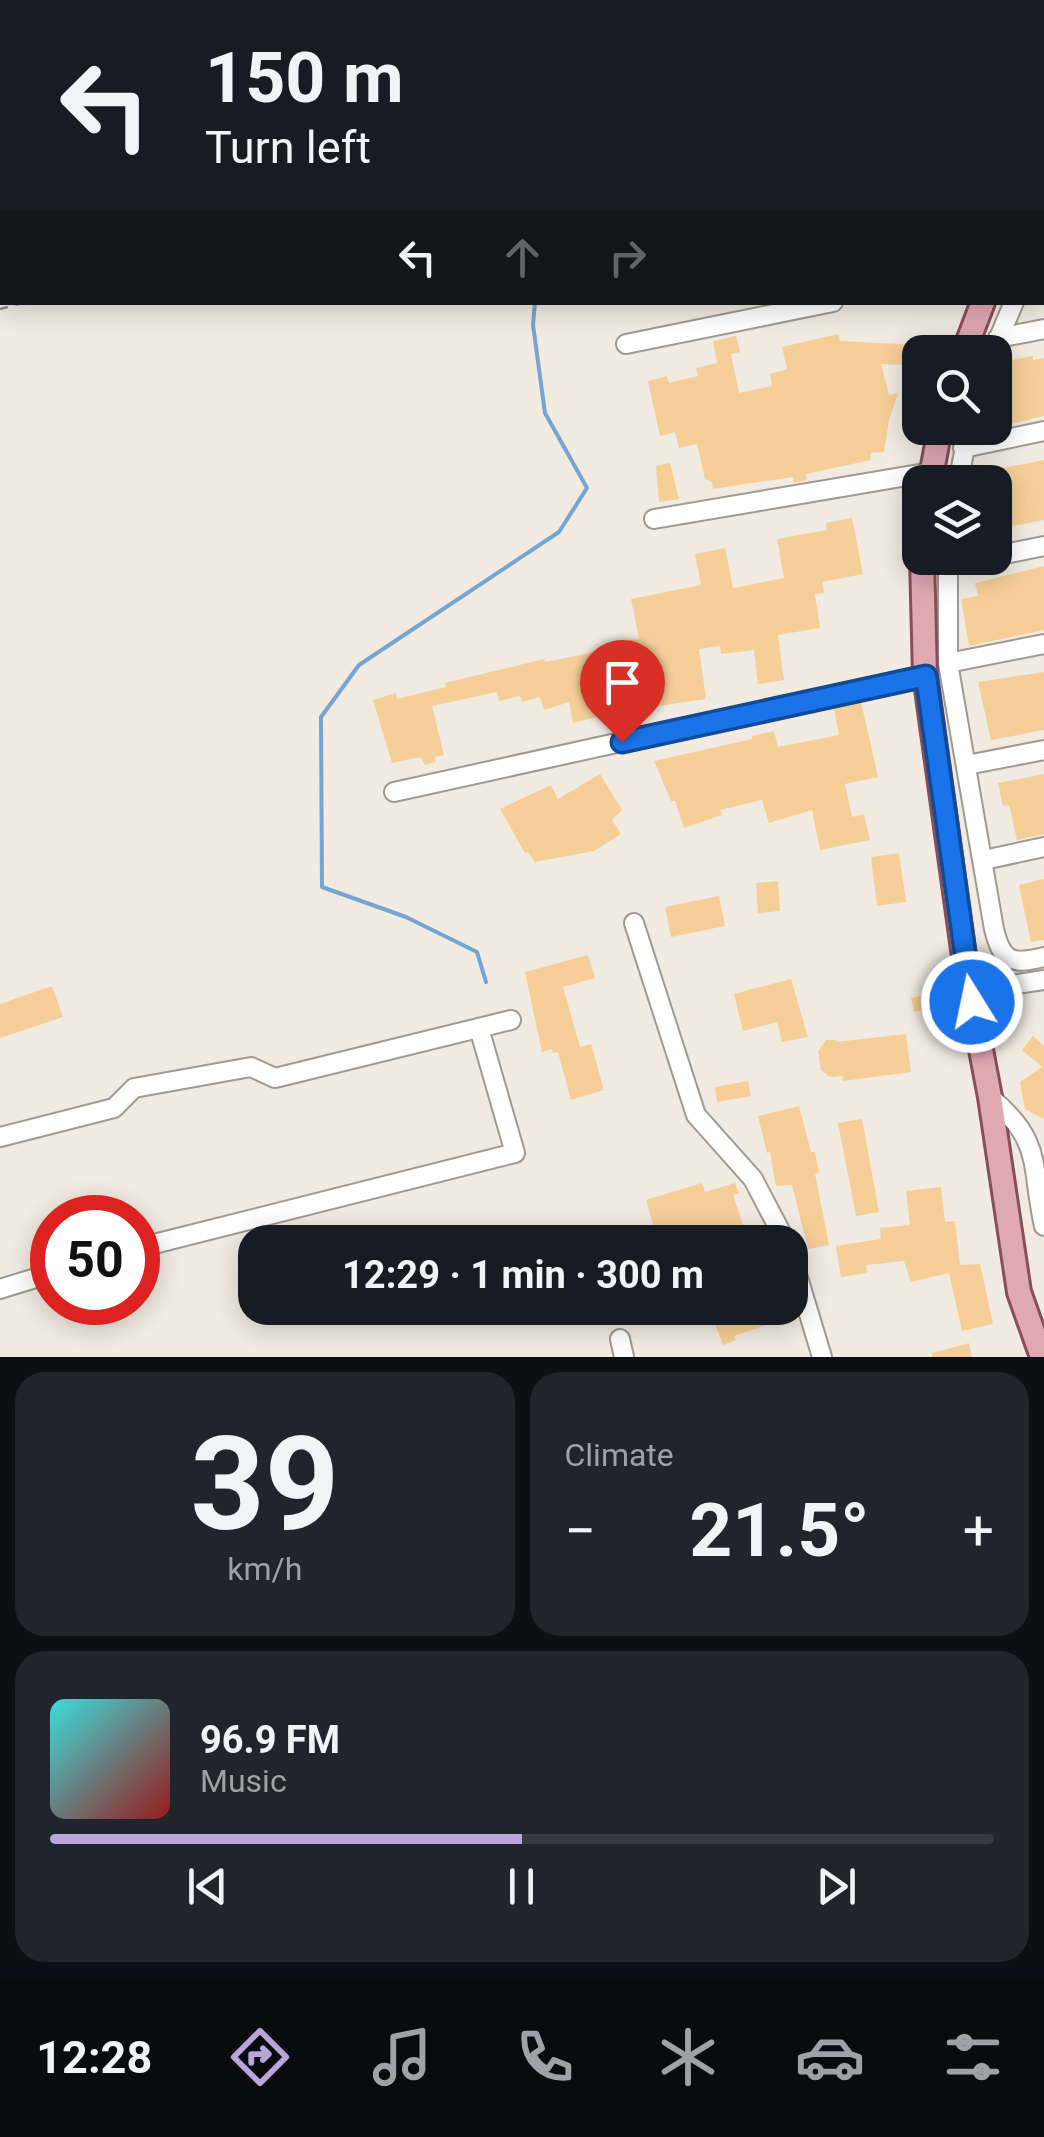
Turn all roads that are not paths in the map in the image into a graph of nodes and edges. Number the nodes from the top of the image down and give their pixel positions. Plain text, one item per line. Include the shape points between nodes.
1 (818, 305) edge
2 (982, 305) edge
3 (1013, 305) edge
4 (1044, 329) edge
5 (970, 335) edge
6 (999, 335) edge
7 (1012, 339) edge
8 (626, 344) dead end
9 (1044, 431) edge
10 (964, 445) edge
11 (963, 448) junction
12 (960, 465) edge
13 (902, 481) edge
14 (654, 519) dead end
15 (1044, 546) edge
16 (1012, 553) edge
17 (923, 575) edge
18 (948, 575) edge
19 (1044, 644) edge
20 (948, 663) junction
21 (926, 676) junction
22 (1044, 750) edge
23 (967, 765) junction
24 (394, 792) dead end
25 (1044, 847) edge
26 (984, 860) junction
27 (634, 923) dead end
28 (1044, 957) edge
29 (966, 971) junction
30 (1044, 980) edge
31 (511, 1020) dead end
32 (479, 1028) junction
33 (990, 1098) junction
34 (0, 1138) edge
35 (1041, 1170) edge
36 (777, 1225) edge
37 (1044, 1226) edge
38 (160, 1243) edge
39 (30, 1280) edge
40 (0, 1290) edge
41 (808, 1311) edge
42 (822, 1357) edge
43 (1042, 1357) edge

1 - 8 street
2 - 5 main road
3 - 6 street
4 - 7 street
9 - 11 street
10 - 11 street
11 - 12 street
13 - 14 street
15 - 16 street
17 - 21 main road
18 - 20 street
19 - 20 street
20 - 23 street
21 - 24 street
21 - 29 main road
22 - 23 street
23 - 26 street
25 - 26 street
26 - 28 street via 999,949 1010,960
27 - 36 street via 696,1115 753,1179
29 - 30 street via 1011,985
29 - 33 main road
31 - 32 street
32 - 34 street via 275,1078 251,1067 134,1088 114,1108
32 - 38 street via 515,1154
33 - 35 street via 1017,1118
33 - 43 main road via 1019,1292
35 - 37 street
39 - 40 street
41 - 42 street

